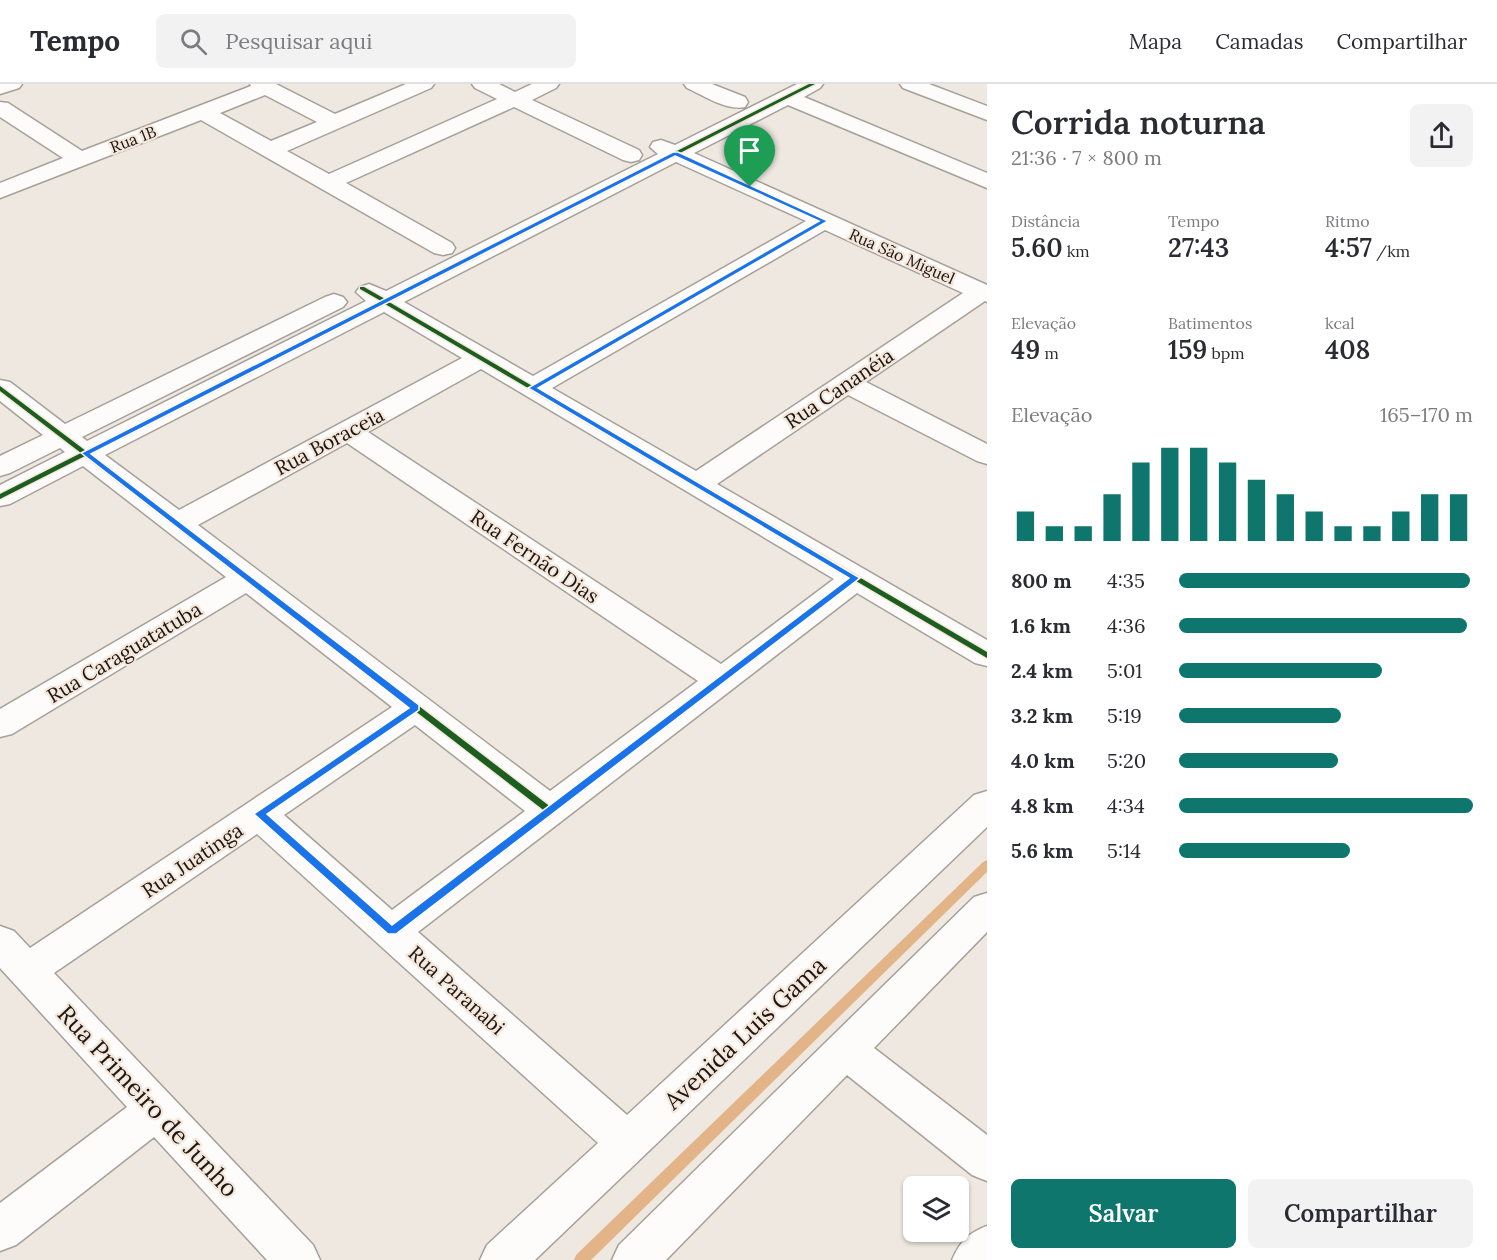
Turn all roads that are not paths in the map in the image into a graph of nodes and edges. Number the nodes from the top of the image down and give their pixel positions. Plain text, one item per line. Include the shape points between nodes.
1 (12, 84) edge
2 (424, 84) edge
3 (482, 84) edge
4 (549, 84) edge
5 (694, 84) edge
6 (813, 84) edge
7 (910, 84) edge
8 (951, 84) edge
9 (263, 86) edge
10 (0, 88) edge
11 (780, 91) edge
12 (987, 98) edge
13 (514, 99) junction
14 (737, 102) junction
15 (0, 108) edge
16 (203, 112) junction
17 (987, 114) edge
18 (334, 122) junction
19 (664, 149) junction
20 (270, 150) junction
21 (631, 155) junction
22 (81, 160) junction
23 (987, 181) edge
24 (328, 183) junction
25 (0, 191) edge
26 (824, 221) junction
27 (443, 248) junction
28 (984, 293) edge
29 (373, 294) junction
30 (482, 358) junction
31 (846, 383) junction
32 (0, 388) edge
33 (532, 388) junction
34 (348, 431) junction
35 (74, 445) junction
36 (987, 455) edge
37 (0, 467) edge
38 (697, 484) junction
39 (0, 497) edge
40 (177, 524) junction
41 (248, 578) junction
42 (856, 578) junction
43 (987, 655) edge
44 (721, 680) junction
45 (416, 708) junction
46 (0, 725) edge
47 (987, 805) edge
48 (549, 810) junction
49 (260, 814) junction
50 (987, 908) edge
51 (392, 931) junction
52 (0, 942) edge
53 (27, 971) junction
54 (845, 1050) junction
55 (156, 1110) junction
56 (628, 1143) junction
57 (987, 1161) edge
58 (0, 1230) edge
59 (987, 1246) edge
60 (297, 1260) edge
61 (503, 1260) edge
62 (635, 1260) edge
63 (975, 1260) edge

1 - 10 street
2 - 18 street
3 - 13 street
4 - 13 street
5 - 14 street
6 - 11 street
7 - 17 street
8 - 12 street
9 - 16 street, Rua 1B
9 - 18 street
11 - 14 street
11 - 19 street
11 - 23 street
13 - 21 street
13 - 24 street
14 - 19 street
15 - 22 street
16 - 20 street
16 - 22 street, Rua 1B
18 - 20 street
19 - 21 street
19 - 26 street, Rua São Miguel
19 - 29 street
20 - 24 street
21 - 27 street
22 - 25 street, Rua 1B
24 - 27 street
26 - 28 street, Rua São Miguel
26 - 33 street
27 - 29 street
28 - 31 street, Rua Cananéia
29 - 30 street
29 - 35 street
30 - 33 street
30 - 34 street, Rua Boraceia
31 - 36 street
31 - 38 street, Rua Cananéia
32 - 35 street
33 - 38 street
34 - 40 street, Rua Boraceia
34 - 44 street, Rua Fernão Dias
35 - 37 street
35 - 39 street
35 - 40 street
38 - 42 street
40 - 41 street
41 - 45 street
41 - 46 street, Rua Caraguatatuba
42 - 43 street
42 - 44 street
44 - 48 street
45 - 48 street
45 - 49 street, Rua Juatinga
47 - 56 street, Avenida Luis Gama
48 - 51 street
49 - 51 street, Rua Paranabi
49 - 53 street, Rua Juatinga
50 - 54 street
51 - 56 street, Rua Paranabi
52 - 53 street, Rua Primeiro de Junho
53 - 55 street, Rua Primeiro de Junho
54 - 57 street
54 - 62 street
55 - 58 street
55 - 60 street, Rua Primeiro de Junho
56 - 61 street, Avenida Luis Gama
59 - 63 street

